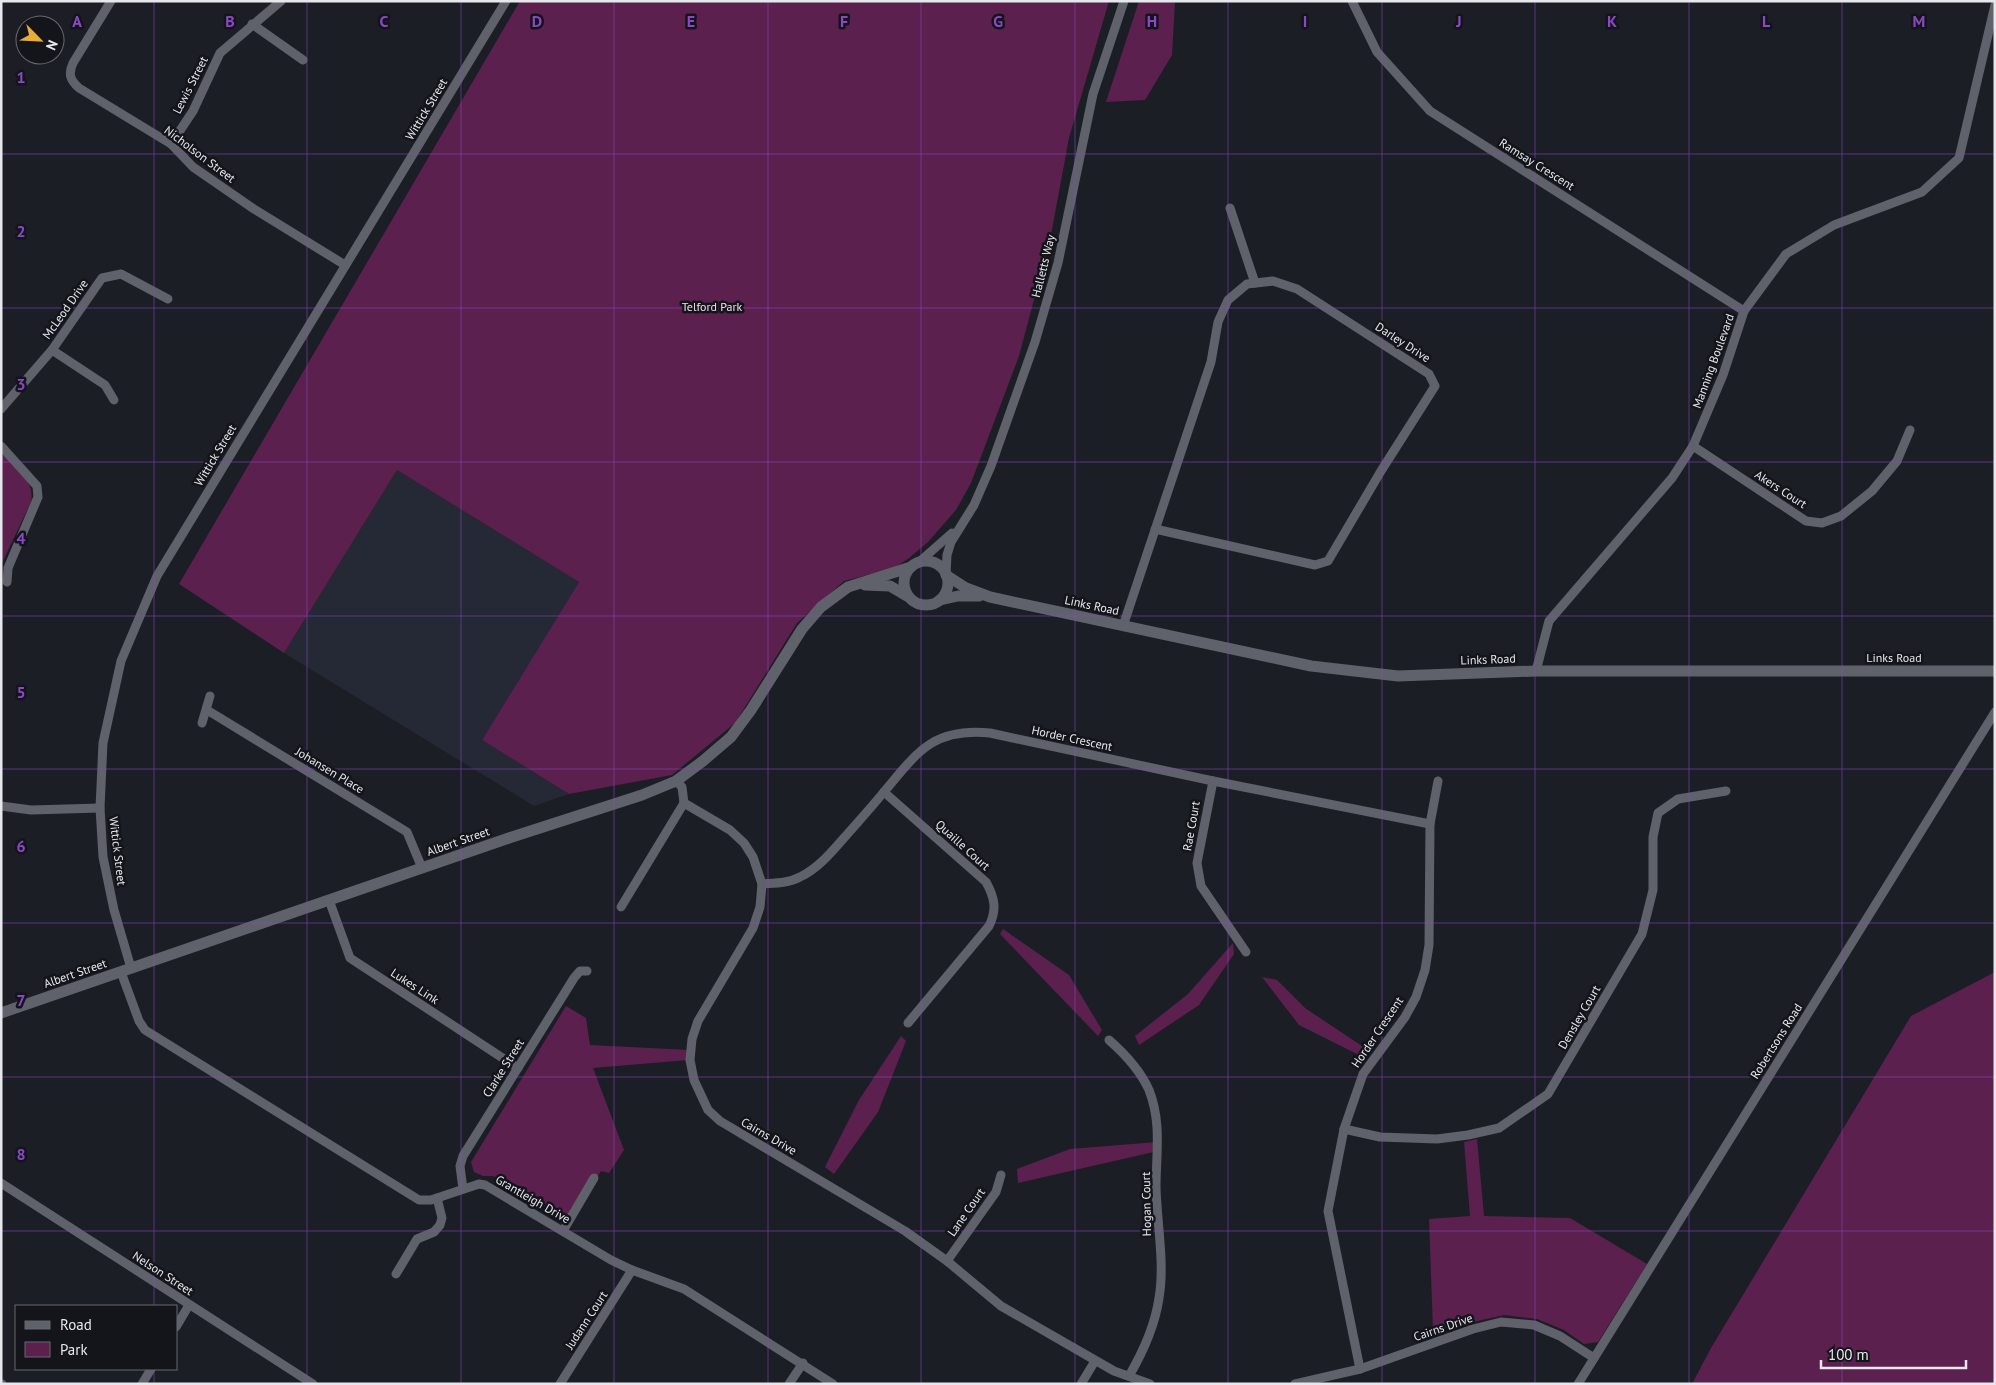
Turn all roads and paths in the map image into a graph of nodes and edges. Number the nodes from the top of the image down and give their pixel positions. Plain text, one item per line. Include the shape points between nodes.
1 (111, 1) edge
2 (281, 1) edge
3 (506, 1) edge
4 (1124, 1) edge
5 (1352, 1) edge
6 (1995, 5) edge
7 (252, 24) junction
8 (303, 60) dead end
9 (171, 144) junction
10 (1230, 208) dead end
11 (345, 265) junction
12 (1255, 283) junction
13 (168, 299) dead end
14 (1744, 311) junction
15 (52, 350) junction
16 (114, 400) dead end
17 (1, 409) edge
18 (1910, 430) dead end
19 (1, 446) edge
20 (1693, 446) junction
21 (958, 528) junction
22 (1155, 529) junction
23 (914, 565) junction
24 (946, 575) junction
25 (7, 582) dead end
26 (848, 587) junction
27 (907, 596) junction
28 (990, 597) junction
29 (940, 600) junction
30 (1123, 626) junction
31 (1536, 671) junction
32 (1995, 671) edge
33 (210, 696) dead end
34 (207, 710) junction
35 (1995, 712) edge
36 (202, 723) dead end
37 (676, 781) junction
38 (1213, 781) junction
39 (1438, 781) dead end
40 (1726, 791) dead end
41 (884, 792) junction
42 (684, 803) junction
43 (1, 806) edge
44 (100, 808) junction
45 (1430, 824) junction
46 (422, 868) junction
47 (762, 884) junction
48 (329, 900) junction
49 (621, 907) dead end
50 (1246, 952) dead end
51 (126, 970) junction
52 (587, 971) dead end
53 (1, 1013) edge
54 (908, 1023) dead end
55 (1109, 1040) dead end
56 (518, 1068) junction
57 (1344, 1129) junction
58 (1001, 1175) dead end
59 (594, 1178) dead end
60 (1, 1183) edge
61 (462, 1189) junction
62 (437, 1198) junction
63 (563, 1231) junction
64 (947, 1261) junction
65 (632, 1270) junction
66 (396, 1274) dead end
67 (189, 1305) junction
68 (178, 1324) edge
69 (1594, 1358) junction
70 (1095, 1361) junction
71 (803, 1363) junction
72 (1360, 1369) junction
73 (150, 1370) edge
74 (1130, 1376) junction
75 (142, 1384) edge
76 (313, 1384) edge
77 (560, 1384) edge
78 (789, 1384) edge
79 (833, 1384) edge
80 (1081, 1384) edge
81 (1150, 1384) edge
82 (1295, 1384) edge
83 (1578, 1384) edge

1 - 9 street, Nicholson Street via 73,63 70,70 72,82
2 - 7 street, Lewis Street
3 - 11 street, Wittick Street
4 - 21 street, Halletts Way via 1093,94 1058,263 1035,342 991,466 974,505
5 - 14 street, Ramsay Crescent via 1377,52 1430,111
6 - 14 street, Manning Boulevard via 1959,158 1922,192 1834,225 1786,254
7 - 8 street
7 - 9 street, Lewis Street via 220,53 193,111
9 - 11 street, Nicholson Street via 200,172
10 - 12 street
11 - 44 street, Wittick Street via 157,576 121,662 103,743
12 - 22 street via 1247,284 1228,300 1218,322 1211,362
12 - 22 street, Darley Drive via 1273,281 1297,289 1429,374 1435,386 1328,561 1315,565
13 - 15 street, McLeod Drive via 121,274 102,278
14 - 20 street, Manning Boulevard via 1723,375
15 - 16 street via 105,385
15 - 17 street, McLeod Drive
18 - 20 street, Akers Court via 1897,462 1872,491 1841,516 1822,523 1806,521
19 - 25 street via 37,486 38,497 8,568
20 - 31 street, Manning Boulevard via 1672,478 1548,621
21 - 23 street, Halletts Way
21 - 24 street, Halletts Way via 947,555
22 - 30 street
23 - 24 street via 933,562
23 - 26 street, Albert Street
23 - 27 street via 904,580
24 - 28 street, Links Road via 966,588
24 - 29 street via 947,586
26 - 27 street via 890,586
26 - 37 street, Albert Street via 821,607 802,629 731,737
27 - 29 street via 920,605
28 - 29 street, Links Road via 958,596
28 - 30 street, Links Road
30 - 31 street, Links Road via 1310,666 1398,676
31 - 32 street, Links Road
33 - 34 street
34 - 36 street
34 - 46 street, Johansen Place via 407,832
35 - 69 street, Robertsons Road
37 - 42 street via 682,787
37 - 46 street, Albert Street
38 - 41 street, Horder Crescent via 973,731 929,744 908,761
38 - 45 street, Horder Crescent
38 - 50 street, Rae Court via 1197,863 1201,886
39 - 45 street, Horder Crescent
40 - 57 street, Densley Court via 1678,799 1658,813 1653,837 1653,890 1642,934 1548,1094 1499,1128 1468,1134 1437,1139 1380,1137
41 - 47 street, Horder Crescent via 824,861 800,877
41 - 54 street, Quaille Court via 986,882 995,901 989,926
42 - 47 street, Cairns Drive via 730,830 744,843 753,857
42 - 49 street
43 - 44 street via 31,810
44 - 51 street, Wittick Street via 103,857
45 - 57 street, Horder Crescent via 1426,970 1405,1017 1363,1074
46 - 48 street, Albert Street
47 - 64 street, Cairns Drive via 753,928 698,1021 692,1039 690,1060 702,1099 720,1122 905,1231
48 - 51 street, Albert Street
48 - 56 street, Lukes Link via 350,958
51 - 53 street, Albert Street
51 - 62 street, Grantleigh Drive via 139,1021 145,1030 419,1200
52 - 56 street, Clarke Street via 574,978
55 - 74 street, Hogan Court via 1124,1052 1141,1075 1149,1090 1158,1124 1156,1187 1160,1297 1148,1338
56 - 61 street, Clarke Street via 461,1161
57 - 72 street, Horder Crescent via 1328,1211
58 - 64 street, Lane Court via 996,1192
59 - 63 street
60 - 67 street, Nelson Street
61 - 62 street, Grantleigh Drive
61 - 63 street, Grantleigh Drive via 486,1185
62 - 66 street via 442,1218 440,1225 434,1232 417,1240
63 - 65 street, Grantleigh Drive
64 - 70 street, Cairns Drive via 1001,1306
65 - 71 street, Grantleigh Drive via 684,1289
65 - 77 street, Judann Court
67 - 68 street
67 - 76 street, Nelson Street
69 - 72 street, Cairns Drive via 1560,1336 1534,1326 1502,1322
69 - 83 street, Robertsons Road
70 - 74 street, Cairns Drive
70 - 80 street
71 - 78 street
71 - 79 street, Grantleigh Drive
72 - 82 street, Cairns Drive
73 - 75 street
74 - 81 street, Cairns Drive

